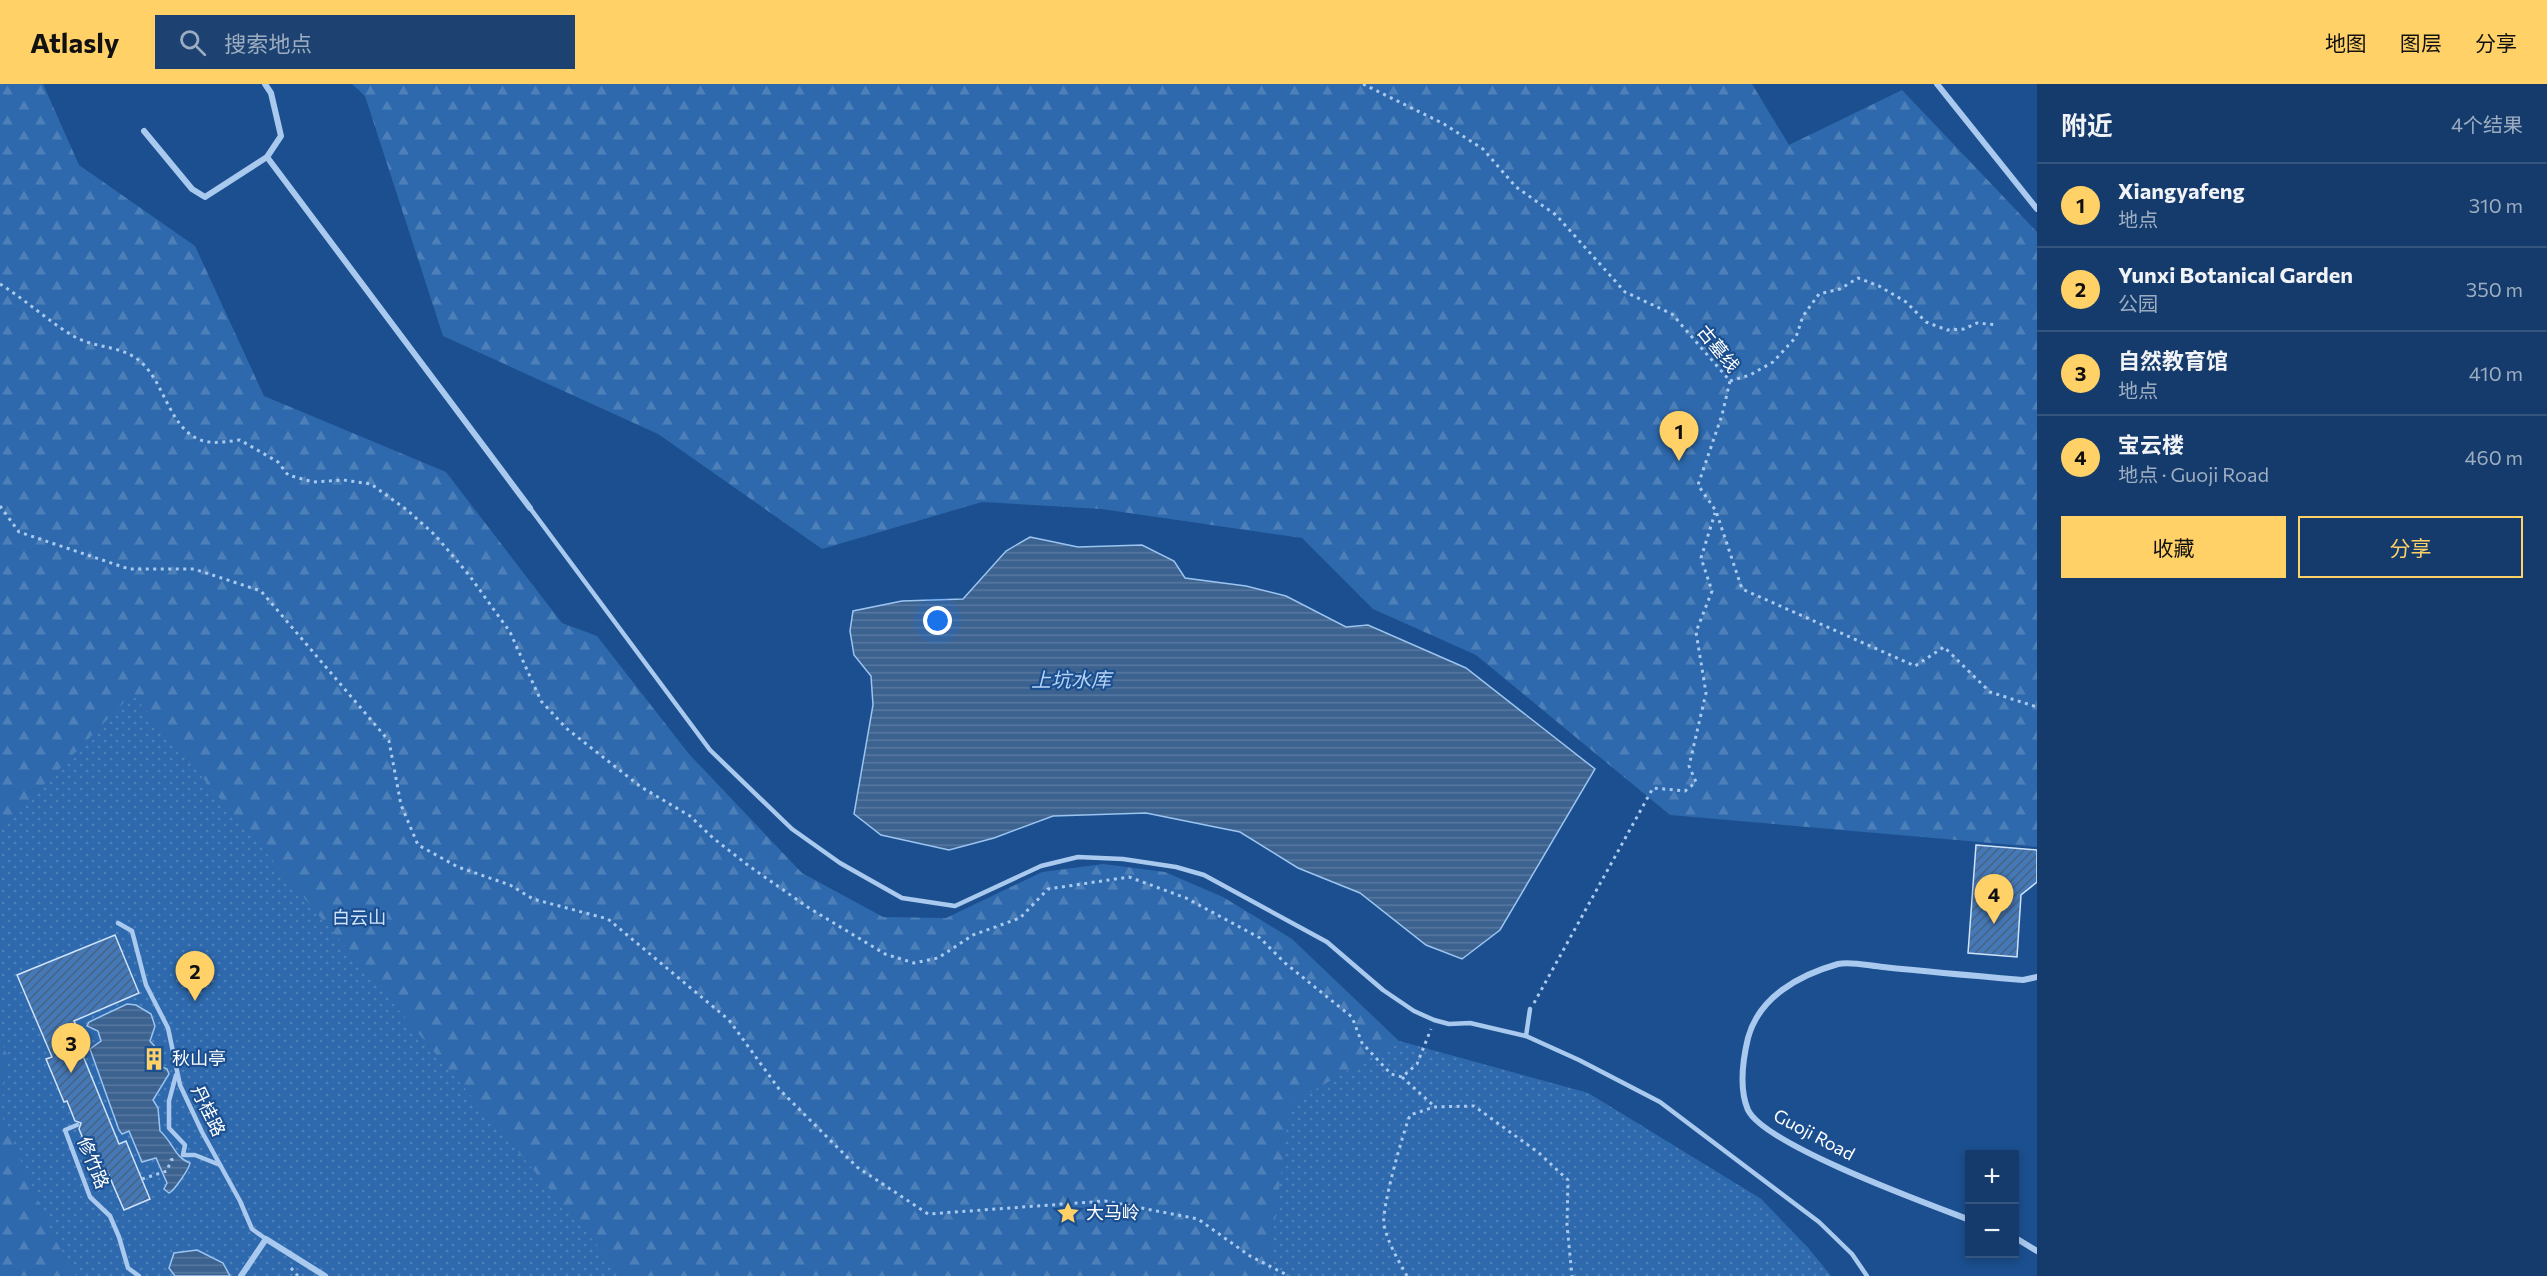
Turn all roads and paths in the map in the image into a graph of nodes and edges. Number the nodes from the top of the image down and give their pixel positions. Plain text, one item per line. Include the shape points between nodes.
1 (265, 84) edge
2 (1363, 84) edge
3 (1937, 84) edge
4 (144, 131) dead end
5 (267, 157) junction
6 (2037, 209) edge
7 (0, 284) edge
8 (1997, 325) dead end
9 (1730, 381) junction
10 (0, 506) edge
11 (530, 508) joint
12 (1716, 511) junction
13 (2037, 707) edge
14 (118, 923) dead end
15 (2037, 977) edge
16 (1530, 1010) joint
17 (1434, 1020) junction
18 (1526, 1036) junction
19 (177, 1072) junction
20 (1402, 1077) junction
21 (1434, 1107) junction
22 (77, 1125) dead end
23 (183, 1155) junction
24 (220, 1165) junction
25 (142, 1179) dead end
26 (1965, 1218) edge
27 (266, 1239) junction
28 (2019, 1240) edge
29 (2037, 1251) edge
30 (139, 1276) edge
31 (241, 1276) edge
32 (325, 1276) edge
33 (1289, 1276) edge
34 (1407, 1276) edge
35 (1572, 1276) edge
36 (1867, 1276) edge

1 - 5 street via 271,93 281,136
2 - 9 path, 古墓线 via 1444,124 1483,149 1516,187 1556,215 1625,292 1672,314
3 - 6 street
4 - 5 street via 192,189 205,196
5 - 11 street
7 - 20 path via 74,336 94,346 120,349 143,363 191,435 212,444 240,440 278,462 288,475 313,482 343,480 371,484 407,510 435,535 469,575 510,632 541,700 566,728 641,787 690,816 749,866 885,954 914,963 938,958 973,936 1020,918 1048,889 1129,877 1186,898 1260,938 1352,1017 1362,1043 1391,1074
8 - 9 path via 1977,322 1964,329 1947,330 1926,321 1906,302 1879,286 1858,278 1840,289 1819,294 1803,316 1796,337 1773,362
9 - 12 path, 古墓线 via 1698,485
10 - 33 path via 19,532 129,569 194,569 261,591 389,741 401,805 418,845 458,867 510,885 533,898 608,919 729,1020 779,1089 856,1167 928,1214 1105,1201 1198,1219 1250,1256
11 - 17 lane via 710,750 792,829 840,863 902,898 955,906 1041,866 1078,857 1176,867 1227,886 1327,942 1397,1000
12 - 13 path, 古墓线 via 1742,589 1915,666 1944,648 1990,692
12 - 16 path via 1701,558 1712,591 1696,632 1706,693 1689,766 1696,782 1685,791 1653,788
14 - 19 lane, 丹桂路 via 132,932 146,985 168,1028
15 - 26 street, Guoji Road via 2023,980 1840,963 1778,992 1761,1011 1749,1035 1743,1081 1745,1099 1749,1112 1760,1124 1836,1165
16 - 18 lane
17 - 18 lane via 1470,1023
17 - 20 path via 1417,1064
18 - 36 lane via 1660,1101 1819,1222 1852,1254
19 - 23 lane via 168,1116 169,1128 185,1145
19 - 24 lane, 丹桂路
20 - 21 path
21 - 34 path via 1410,1115 1400,1142 1383,1222
21 - 35 path via 1474,1106 1539,1153 1568,1180
22 - 30 lane, 修竹路 via 65,1130 90,1197 110,1216 128,1268
23 - 24 lane via 195,1155
23 - 25 path via 171,1160 167,1172
24 - 27 lane, 丹桂路 via 252,1229
27 - 31 street
27 - 32 street
28 - 29 street

